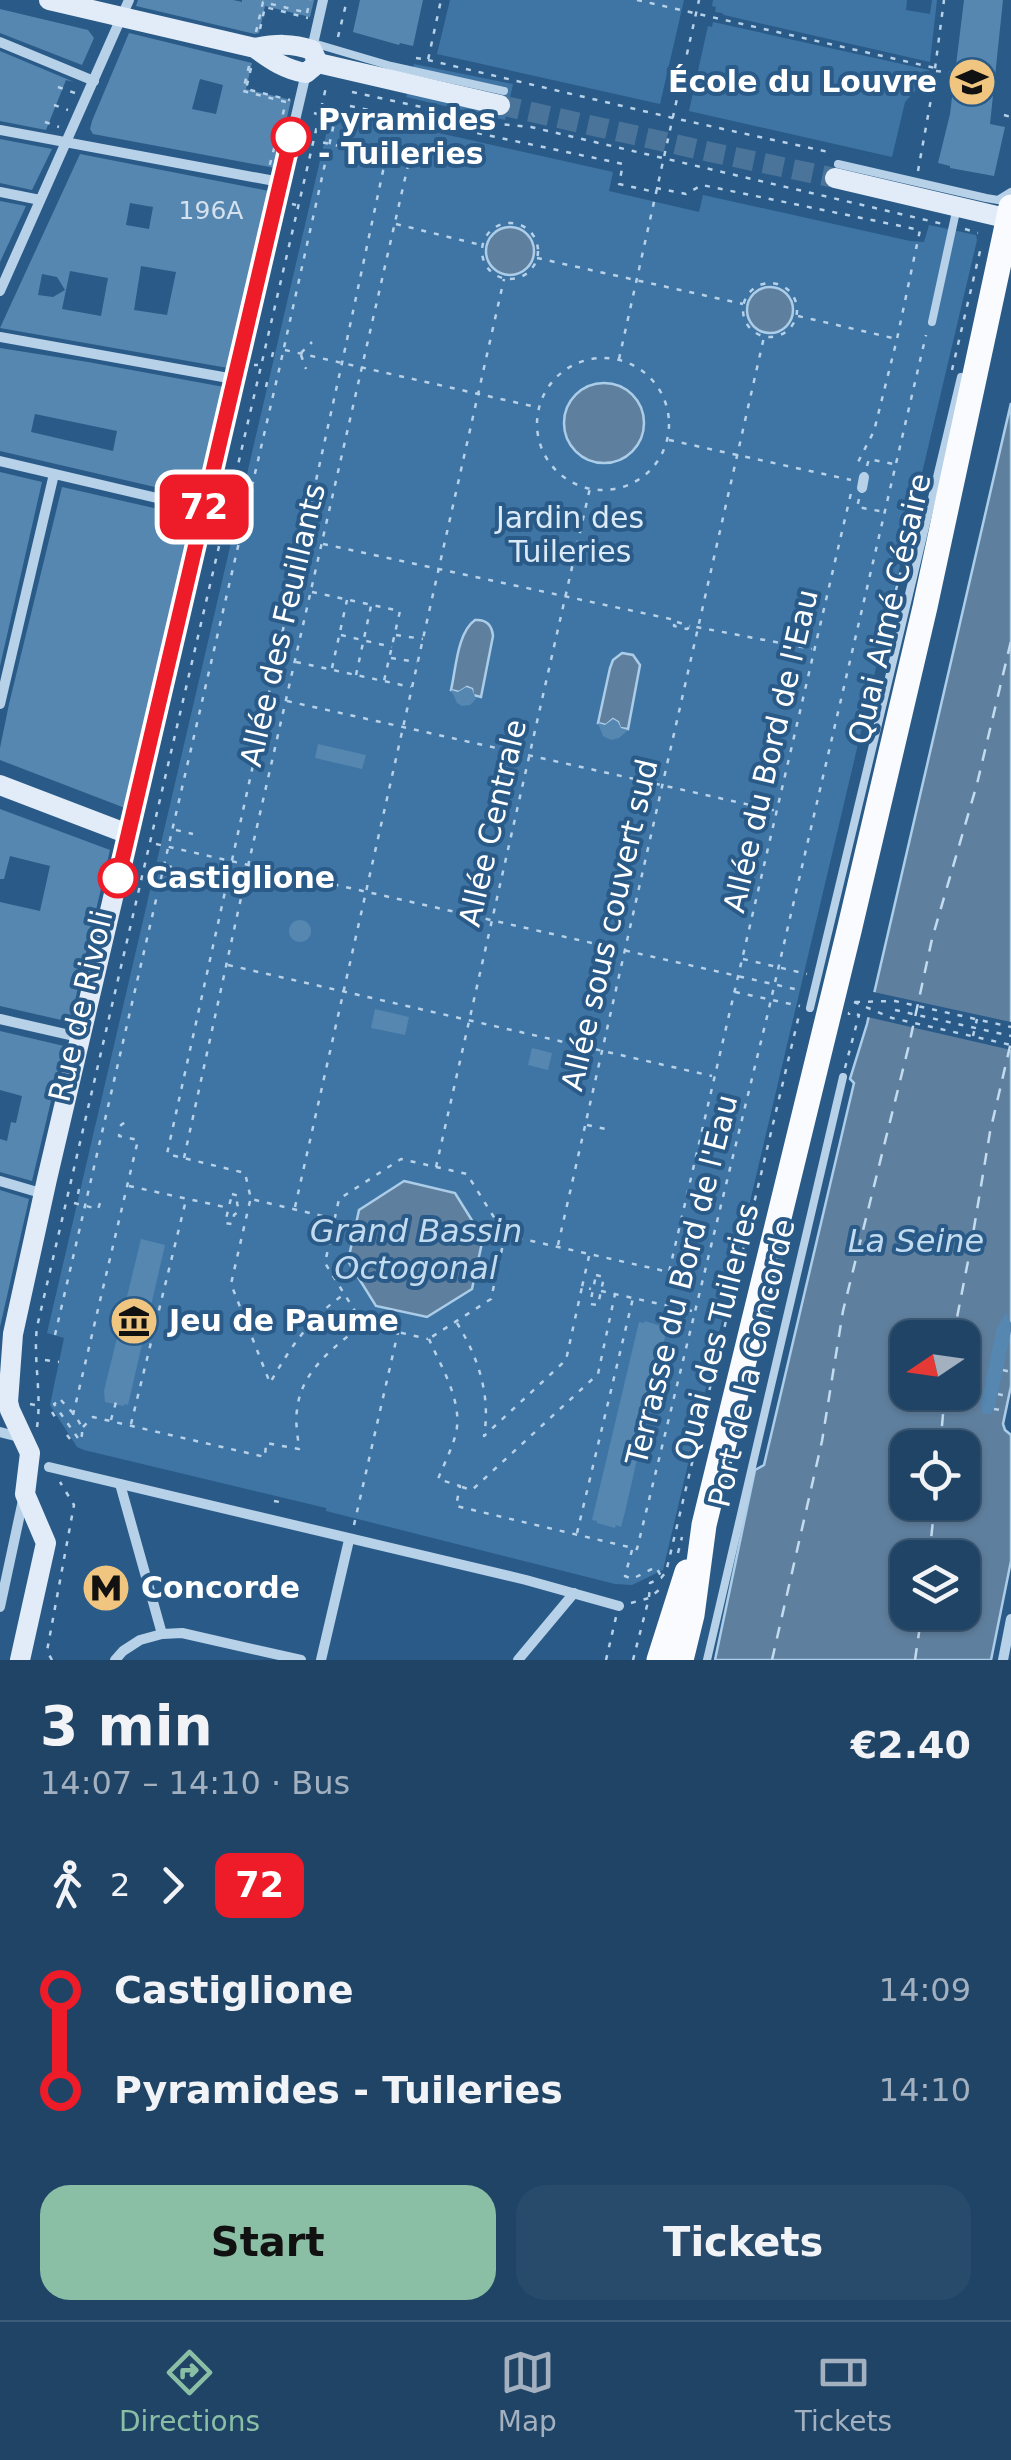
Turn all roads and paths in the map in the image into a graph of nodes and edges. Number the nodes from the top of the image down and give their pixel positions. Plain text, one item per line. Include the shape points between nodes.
1 (49, 0) edge
2 (310, 0) edge
3 (323, 0) edge
4 (347, 0) edge
5 (441, 0) edge
6 (638, 0) edge
7 (699, 0) edge
8 (944, 0) edge
9 (125, 9) edge
10 (696, 13) junction
11 (0, 42) edge
12 (254, 47) junction
13 (319, 58) junction
14 (416, 58) dead end
15 (428, 60) junction
16 (935, 69) junction
17 (954, 73) dead end
18 (94, 81) junction
19 (58, 87) dead end
20 (352, 92) dead end
21 (74, 93) dead end
22 (502, 98) tunnel mouth
23 (54, 105) dead end
24 (350, 106) dead end
25 (67, 110) dead end
26 (338, 110) dead end
27 (1004, 115) dead end
28 (1011, 116) edge
29 (672, 118) junction
30 (45, 122) dead end
31 (60, 128) dead end
32 (0, 130) edge
33 (68, 141) junction
34 (321, 142) dead end
35 (330, 145) junction
36 (386, 157) junction
37 (664, 157) junction
38 (839, 166) junction
39 (269, 169) dead end
40 (918, 171) dead end
41 (285, 183) junction
42 (303, 186) junction
43 (656, 190) junction
44 (0, 192) edge
45 (1011, 192) edge
46 (40, 200) junction
47 (1011, 209) edge
48 (956, 217) junction
49 (394, 224) junction
50 (980, 226) dead end
51 (978, 232) junction
52 (984, 234) dead end
53 (483, 246) junction
54 (537, 258) junction
55 (504, 278) junction
56 (637, 280) junction
57 (0, 291) edge
58 (743, 304) junction
59 (797, 316) junction
60 (932, 322) dead end
61 (926, 334) dead end
62 (0, 337) edge
63 (764, 337) junction
64 (897, 339) junction
65 (312, 342) dead end
66 (274, 348) dead end
67 (284, 350) junction
68 (300, 354) junction
69 (272, 357) dead end
70 (619, 360) junction
71 (342, 363) junction
72 (362, 368) junction
73 (272, 369) dead end
74 (279, 370) junction
75 (306, 370) dead end
76 (961, 377) dead end
77 (268, 378) dead end
78 (234, 379) junction
79 (266, 387) dead end
80 (478, 394) junction
81 (539, 407) junction
82 (667, 440) junction
83 (737, 455) junction
84 (0, 461) edge
85 (868, 463) dead end
86 (896, 465) junction
87 (54, 474) junction
88 (860, 482) junction
89 (590, 488) junction
90 (859, 502) dead end
91 (204, 510) junction
92 (885, 512) junction
93 (322, 544) junction
94 (905, 554) dead end
95 (438, 569) junction
96 (896, 590) dead end
97 (310, 592) junction
98 (565, 596) junction
99 (347, 600) junction
100 (372, 605) junction
101 (677, 622) dead end
102 (691, 626) junction
103 (698, 628) junction
104 (395, 634) junction
105 (340, 635) junction
106 (364, 640) junction
107 (423, 640) junction
108 (392, 646) junction
109 (815, 650) junction
110 (390, 658) junction
111 (295, 661) junction
112 (417, 662) junction
113 (332, 670) junction
114 (356, 675) junction
115 (384, 682) junction
116 (412, 687) junction
117 (286, 700) junction
118 (0, 704) edge
119 (403, 727) junction
120 (529, 755) junction
121 (0, 785) edge
122 (662, 786) junction
123 (778, 812) junction
124 (173, 829) junction
125 (128, 834) junction
126 (194, 834) dead end
127 (156, 844) dead end
128 (169, 847) junction
129 (230, 862) junction
130 (165, 865) junction
131 (248, 866) junction
132 (185, 870) dead end
133 (366, 893) junction
134 (492, 921) junction
135 (624, 951) junction
136 (742, 959) junction
137 (226, 964) junction
138 (779, 968) junction
139 (808, 975) dead end
140 (738, 977) junction
141 (775, 985) junction
142 (798, 990) dead end
143 (343, 992) junction
144 (734, 992) junction
145 (771, 1000) junction
146 (894, 1010) dead end
147 (822, 1012) junction
148 (0, 1019) edge
149 (977, 1019) junction
150 (469, 1020) junction
151 (1011, 1027) edge
152 (975, 1028) junction
153 (973, 1036) junction
154 (1011, 1036) edge
155 (86, 1039) junction
156 (104, 1043) junction
157 (1011, 1044) edge
158 (602, 1051) junction
159 (844, 1075) joint
160 (714, 1077) junction
161 (130, 1119) dead end
162 (585, 1125) junction
163 (610, 1130) dead end
164 (184, 1158) junction
165 (436, 1167) junction
166 (0, 1181) edge
167 (80, 1184) dead end
168 (128, 1186) junction
169 (44, 1194) junction
170 (78, 1194) dead end
171 (251, 1199) junction
172 (100, 1200) dead end
173 (186, 1200) junction
174 (74, 1203) dead end
175 (85, 1206) junction
176 (229, 1208) junction
177 (295, 1208) junction
178 (239, 1210) junction
179 (248, 1212) junction
180 (335, 1219) junction
181 (505, 1234) junction
182 (558, 1247) junction
183 (589, 1254) junction
184 (582, 1287) junction
185 (593, 1290) junction
186 (601, 1291) junction
187 (345, 1294) junction
188 (616, 1294) junction
189 (633, 1298) junction
190 (693, 1311) junction
191 (456, 1322) junction
192 (363, 1324) junction
193 (7, 1332) edge
194 (398, 1332) junction
195 (55, 1335) dead end
196 (429, 1339) junction
197 (44, 1360) dead end
198 (59, 1362) dead end
199 (1003, 1370) dead end
200 (1011, 1372) edge
201 (998, 1394) dead end
202 (1009, 1396) edge
203 (116, 1402) dead end
204 (994, 1409) dead end
205 (1006, 1411) dead end
206 (52, 1412) dead end
207 (73, 1415) junction
208 (57, 1420) dead end
209 (110, 1421) junction
210 (131, 1426) junction
211 (83, 1427) junction
212 (0, 1432) edge
213 (30, 1434) junction
214 (67, 1434) dead end
215 (73, 1442) dead end
216 (49, 1467) dead end
217 (120, 1484) junction
218 (460, 1486) junction
219 (25, 1494) junction
220 (274, 1500) dead end
221 (284, 1503) dead end
222 (704, 1525) junction
223 (577, 1534) junction
224 (349, 1540) junction
225 (635, 1548) junction
226 (661, 1578) junction
227 (574, 1594) junction
228 (649, 1598) junction
229 (619, 1606) junction
230 (0, 1607) edge
231 (1011, 1620) edge
232 (162, 1634) junction
233 (46, 1651) dead end
234 (20, 1660) edge
235 (53, 1660) edge
236 (115, 1660) edge
237 (301, 1660) edge
238 (321, 1660) edge
239 (518, 1660) edge
240 (606, 1660) edge
241 (633, 1660) edge
242 (659, 1660) edge
243 (682, 1660) edge
244 (707, 1660) edge
245 (1003, 1660) edge

1 - 9 street
2 - 12 path via 308,16 265,7
3 - 13 street, Rue de Rivoli
4 - 13 path, Rue de Rivoli
5 - 15 path
6 - 10 path
7 - 10 path
8 - 16 path
9 - 12 street
9 - 18 street
10 - 16 path
10 - 29 path
11 - 18 street
12 - 13 street via 299,46
12 - 39 path via 243,91 288,99
13 - 22 street
13 - 41 street, Rue de Rivoli
13 - 42 path, Rue de Rivoli
14 - 15 path
15 - 29 path
16 - 17 path
16 - 40 path
18 - 33 street
19 - 21 path
20 - 37 path
23 - 25 path
24 - 43 path via 623,164 619,184
26 - 35 path
27 - 28 path
29 - 37 path
29 - 38 path
30 - 31 path
32 - 33 street
33 - 41 street
33 - 46 street
34 - 35 path
35 - 36 path
35 - 67 path
36 - 49 path, Allée des Feuillants via 409,161
36 - 71 path
37 - 43 path
37 - 48 path
38 - 45 lane via 998,200
38 - 48 street
41 - 42 path
41 - 78 street, Rue de Rivoli
42 - 156 path, Rue de Rivoli
43 - 56 path
43 - 64 path, Allée du Bord de l'Eau via 686,194 702,185 920,230
44 - 46 street
46 - 57 street
47 - 48 street via 1001,217
47 - 147 main road, Quai Aimé Césaire via 925,607
48 - 51 path
48 - 60 lane
49 - 53 path
49 - 72 path, Allée des Feuillants
50 - 51 path
51 - 52 path
53 - 54 path via 492,230 516,224 536,240
53 - 55 path via 484,262
54 - 55 path via 521,277
54 - 56 path
55 - 80 path
56 - 58 path
56 - 70 path
58 - 59 path via 758,284 776,283 790,292
58 - 63 path via 744,321
59 - 63 path via 781,335
59 - 64 path
61 - 86 path
62 - 78 street
63 - 83 path, Allée sous couvert sud
64 - 88 path, Allée du Bord de l'Eau via 874,431 857,463
65 - 68 path
66 - 69 path
67 - 68 path
67 - 74 path
68 - 71 path
68 - 75 path
70 - 81 path via 584,360 568,368
70 - 82 path via 654,381 669,419
71 - 72 path
71 - 129 path
72 - 80 path
72 - 93 path, Allée des Feuillants
73 - 74 path
74 - 124 path
76 - 147 lane, Quai Aimé Césaire
77 - 79 path
78 - 91 street, Rue de Rivoli
80 - 81 path
80 - 95 path
81 - 89 path via 548,460
82 - 83 path
82 - 89 path via 660,458 630,484
83 - 88 path
83 - 103 path, Allée sous couvert sud
84 - 87 street
85 - 86 path
86 - 92 path
87 - 91 street
87 - 118 street
88 - 109 path, Allée du Bord de l'Eau
89 - 98 path, Allée Centrale
90 - 92 path via 857,507
91 - 125 street, Rue de Rivoli
92 - 138 path, Terrasse du Bord de l'Eau
93 - 95 path
93 - 97 path, Allée des Feuillants
94 - 96 path
95 - 98 path
95 - 107 path
97 - 99 path
97 - 111 path, Allée des Feuillants
98 - 102 path
98 - 120 path, Allée Centrale
99 - 100 path
99 - 105 path
100 - 104 path via 400,610
100 - 106 path
101 - 102 path
102 - 103 path
103 - 109 path
103 - 122 path, Allée sous couvert sud
104 - 107 path
104 - 108 path
105 - 106 path
105 - 113 path
106 - 108 path
106 - 114 path
107 - 112 path
108 - 110 path
109 - 123 path, Allée du Bord de l'Eau
110 - 112 path
110 - 115 path
111 - 113 path
111 - 117 path, Allée des Feuillants
112 - 116 path
113 - 114 path
114 - 115 path
115 - 116 path
116 - 119 path
117 - 119 path
117 - 131 path, Allée des Feuillants
119 - 120 path
119 - 133 path
120 - 122 path
120 - 134 path, Allée Centrale
121 - 125 street
122 - 123 path
122 - 135 path, Allée sous couvert sud
123 - 136 path, Allée du Bord de l'Eau
124 - 126 path
124 - 128 path
125 - 155 street, Rue de Rivoli
127 - 128 path
128 - 129 path
128 - 130 path
129 - 131 path
129 - 164 path via 167,1154
130 - 132 path
130 - 175 path
131 - 133 path
131 - 137 path, Allée des Feuillants
133 - 134 path
133 - 143 path
134 - 135 path
134 - 150 path, Allée Centrale
135 - 140 path
135 - 158 path, Allée sous couvert sud
136 - 138 path
136 - 140 path, Allée du Bord de l'Eau
137 - 143 path
137 - 164 path, Allée des Feuillants
138 - 139 path
138 - 141 path, Terrasse du Bord de l'Eau
140 - 141 path
140 - 144 path, Allée du Bord de l'Eau
141 - 142 path
141 - 145 path, Terrasse du Bord de l'Eau
143 - 150 path
143 - 177 path
144 - 145 path
144 - 160 path, Allée du Bord de l'Eau
145 - 147 path
145 - 190 path, Terrasse du Bord de l'Eau
146 - 152 path
147 - 159 path via 859,1015
147 - 222 main road, Quai des Tuileries
147 - 226 path, Quai des Tuileries
148 - 155 street
149 - 151 path, bridge
149 - 152 path, bridge
149 - 153 path, bridge via 896,1001 854,1002
150 - 158 path
150 - 165 path, Allée Centrale
152 - 153 path, bridge
152 - 154 path
153 - 157 path, bridge
155 - 156 path
155 - 169 street, Rue de Rivoli
156 - 213 path, Rue de Rivoli via 36,1327 38,1406
158 - 160 path
158 - 162 path, Allée sous couvert sud
159 - 244 lane, Port de la Concorde
160 - 183 path, Allée du Bord de l'Eau via 669,1272
161 - 168 path via 119,1136 138,1140
162 - 163 path
162 - 182 path, Allée sous couvert sud
164 - 171 path via 246,1174
165 - 180 path via 401,1159 339,1199
165 - 181 path via 467,1174
166 - 169 street
167 - 170 path
168 - 173 path
168 - 207 path
169 - 193 street, Rue de Rivoli
171 - 177 path
171 - 179 path
172 - 175 path via 98,1209
173 - 176 path
173 - 210 path
174 - 175 path
175 - 195 path
176 - 178 path via 232,1194 239,1196
176 - 178 path via 225,1223 232,1224
177 - 180 path
178 - 179 path
179 - 187 path via 231,1284 270,1382 305,1330
180 - 187 path via 326,1264
181 - 182 path
181 - 191 path via 491,1299
182 - 183 path
183 - 184 path
184 - 185 path
184 - 191 path via 566,1360 484,1436 481,1375
185 - 186 path via 596,1275 604,1277
185 - 186 path via 590,1304 598,1306
186 - 188 path
187 - 192 path
188 - 189 path
188 - 218 path via 598,1374 472,1490
189 - 190 path
189 - 223 path
190 - 225 path, Terrasse du Bord de l'Eau
191 - 196 path
192 - 194 path
192 - 210 path via 320,1360 302,1387 299,1450 266,1443 265,1457
193 - 213 street, Rue de Rivoli via 8,1402
194 - 196 path
194 - 224 path
196 - 218 path via 456,1408 457,1430 438,1479
197 - 198 path
199 - 200 path
201 - 202 path
203 - 209 path
204 - 205 path
206 - 208 path
207 - 211 path
207 - 211 path via 61,1400 54,1404 80,1441
209 - 210 path
209 - 211 path via 93,1417
212 - 213 street
213 - 219 street
214 - 215 path
216 - 217 street
217 - 224 street
217 - 232 street
218 - 223 path via 456,1506
219 - 230 street
219 - 234 street via 46,1543
220 - 221 path
222 - 242 main road
222 - 243 main road, Quai des Tuileries
223 - 225 path
224 - 227 street
224 - 238 street
225 - 226 path via 625,1576 656,1567
226 - 228 path, Quai des Tuileries via 650,1583
227 - 229 street
227 - 239 street
228 - 229 path
228 - 241 path, Quai des Tuileries
229 - 240 path
231 - 245 street
232 - 236 street via 140,1640
232 - 237 street
233 - 235 path

